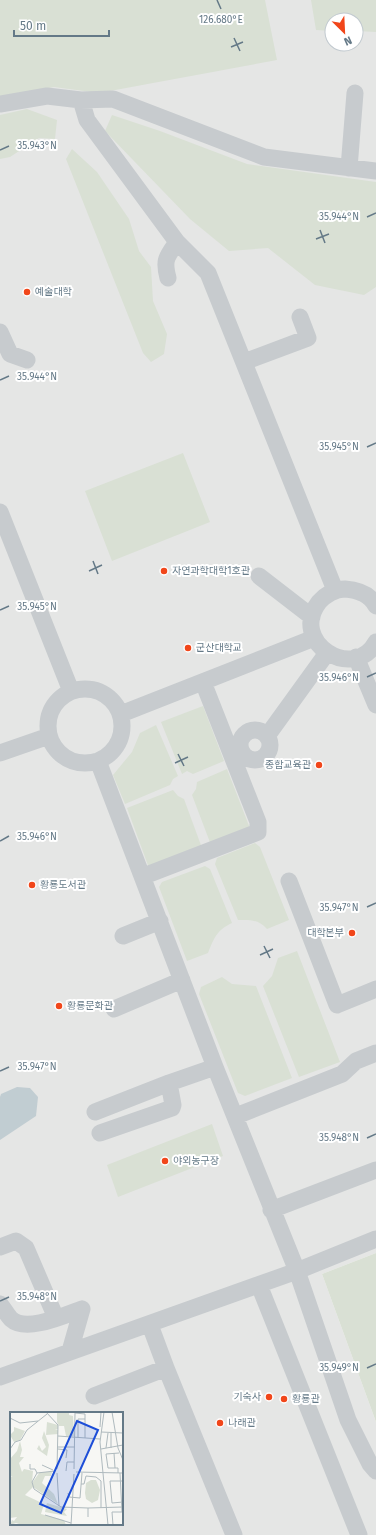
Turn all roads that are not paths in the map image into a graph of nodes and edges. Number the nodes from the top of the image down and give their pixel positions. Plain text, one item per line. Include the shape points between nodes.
1 (355, 92) dead end
2 (82, 100) junction
3 (0, 104) edge
4 (349, 168) junction
5 (376, 171) edge
6 (177, 242) junction
7 (168, 278) dead end
8 (300, 317) dead end
9 (0, 332) edge
10 (27, 360) dead end
11 (244, 362) junction
12 (0, 512) edge
13 (259, 576) dead end
14 (335, 590) junction
15 (376, 606) edge
16 (312, 617) junction
17 (314, 638) junction
18 (376, 642) edge
19 (327, 653) junction
20 (356, 657) junction
21 (203, 682) junction
22 (71, 691) junction
23 (376, 705) edge
24 (121, 714) junction
25 (49, 736) junction
26 (267, 736) dead end
27 (0, 753) edge
28 (98, 761) junction
29 (144, 876) junction
30 (289, 881) dead end
31 (160, 921) junction
32 (123, 936) dead end
33 (182, 980) junction
34 (376, 989) edge
35 (114, 1008) dead end
36 (376, 1053) edge
37 (215, 1067) junction
38 (169, 1082) junction
39 (95, 1112) dead end
40 (236, 1116) junction
41 (100, 1133) dead end
42 (376, 1170) edge
43 (271, 1210) junction
44 (376, 1239) edge
45 (0, 1247) edge
46 (297, 1272) junction
47 (259, 1285) junction
48 (0, 1304) edge
49 (56, 1318) junction
50 (150, 1324) junction
51 (70, 1351) junction
52 (166, 1368) junction
53 (0, 1377) edge
54 (94, 1396) dead end
55 (376, 1471) edge
56 (234, 1535) edge
57 (359, 1535) edge

1 - 4 lane
2 - 3 lane via 47,96
2 - 4 lane via 113,99 264,157
2 - 6 lane via 87,120
4 - 5 lane
6 - 7 lane via 164,266
6 - 11 lane via 208,273
8 - 11 lane via 308,338
9 - 10 lane via 10,354
11 - 14 lane
12 - 22 lane
13 - 16 lane
14 - 15 lane via 354,590 365,594
14 - 16 lane via 322,598
16 - 17 lane
17 - 19 lane
17 - 21 lane
18 - 20 lane via 367,652
19 - 20 lane via 346,659
19 - 26 lane
20 - 23 lane
21 - 24 lane
21 - 29 lane via 258,822 258,832
22 - 24 lane via 95,689 106,694
22 - 25 lane via 61,697 52,710 48,725
24 - 28 lane via 122,731 116,747
25 - 27 lane
25 - 28 lane via 54,747 69,759 86,763
28 - 29 lane
29 - 31 lane
30 - 34 lane via 336,1005
31 - 32 lane
31 - 33 lane
33 - 35 lane
33 - 37 lane
36 - 40 lane via 356,1061 342,1074
37 - 38 lane
37 - 40 lane
38 - 39 lane
38 - 41 lane via 172,1108
40 - 43 lane
42 - 43 lane
43 - 46 lane
44 - 46 lane
45 - 49 lane via 16,1241 26,1248
46 - 47 lane
46 - 55 lane via 348,1420
47 - 50 lane
47 - 57 lane
48 - 49 lane via 12,1320 21,1324 32,1325
49 - 51 lane via 82,1309
50 - 51 lane
50 - 52 lane
51 - 53 lane
52 - 54 lane
52 - 56 lane

